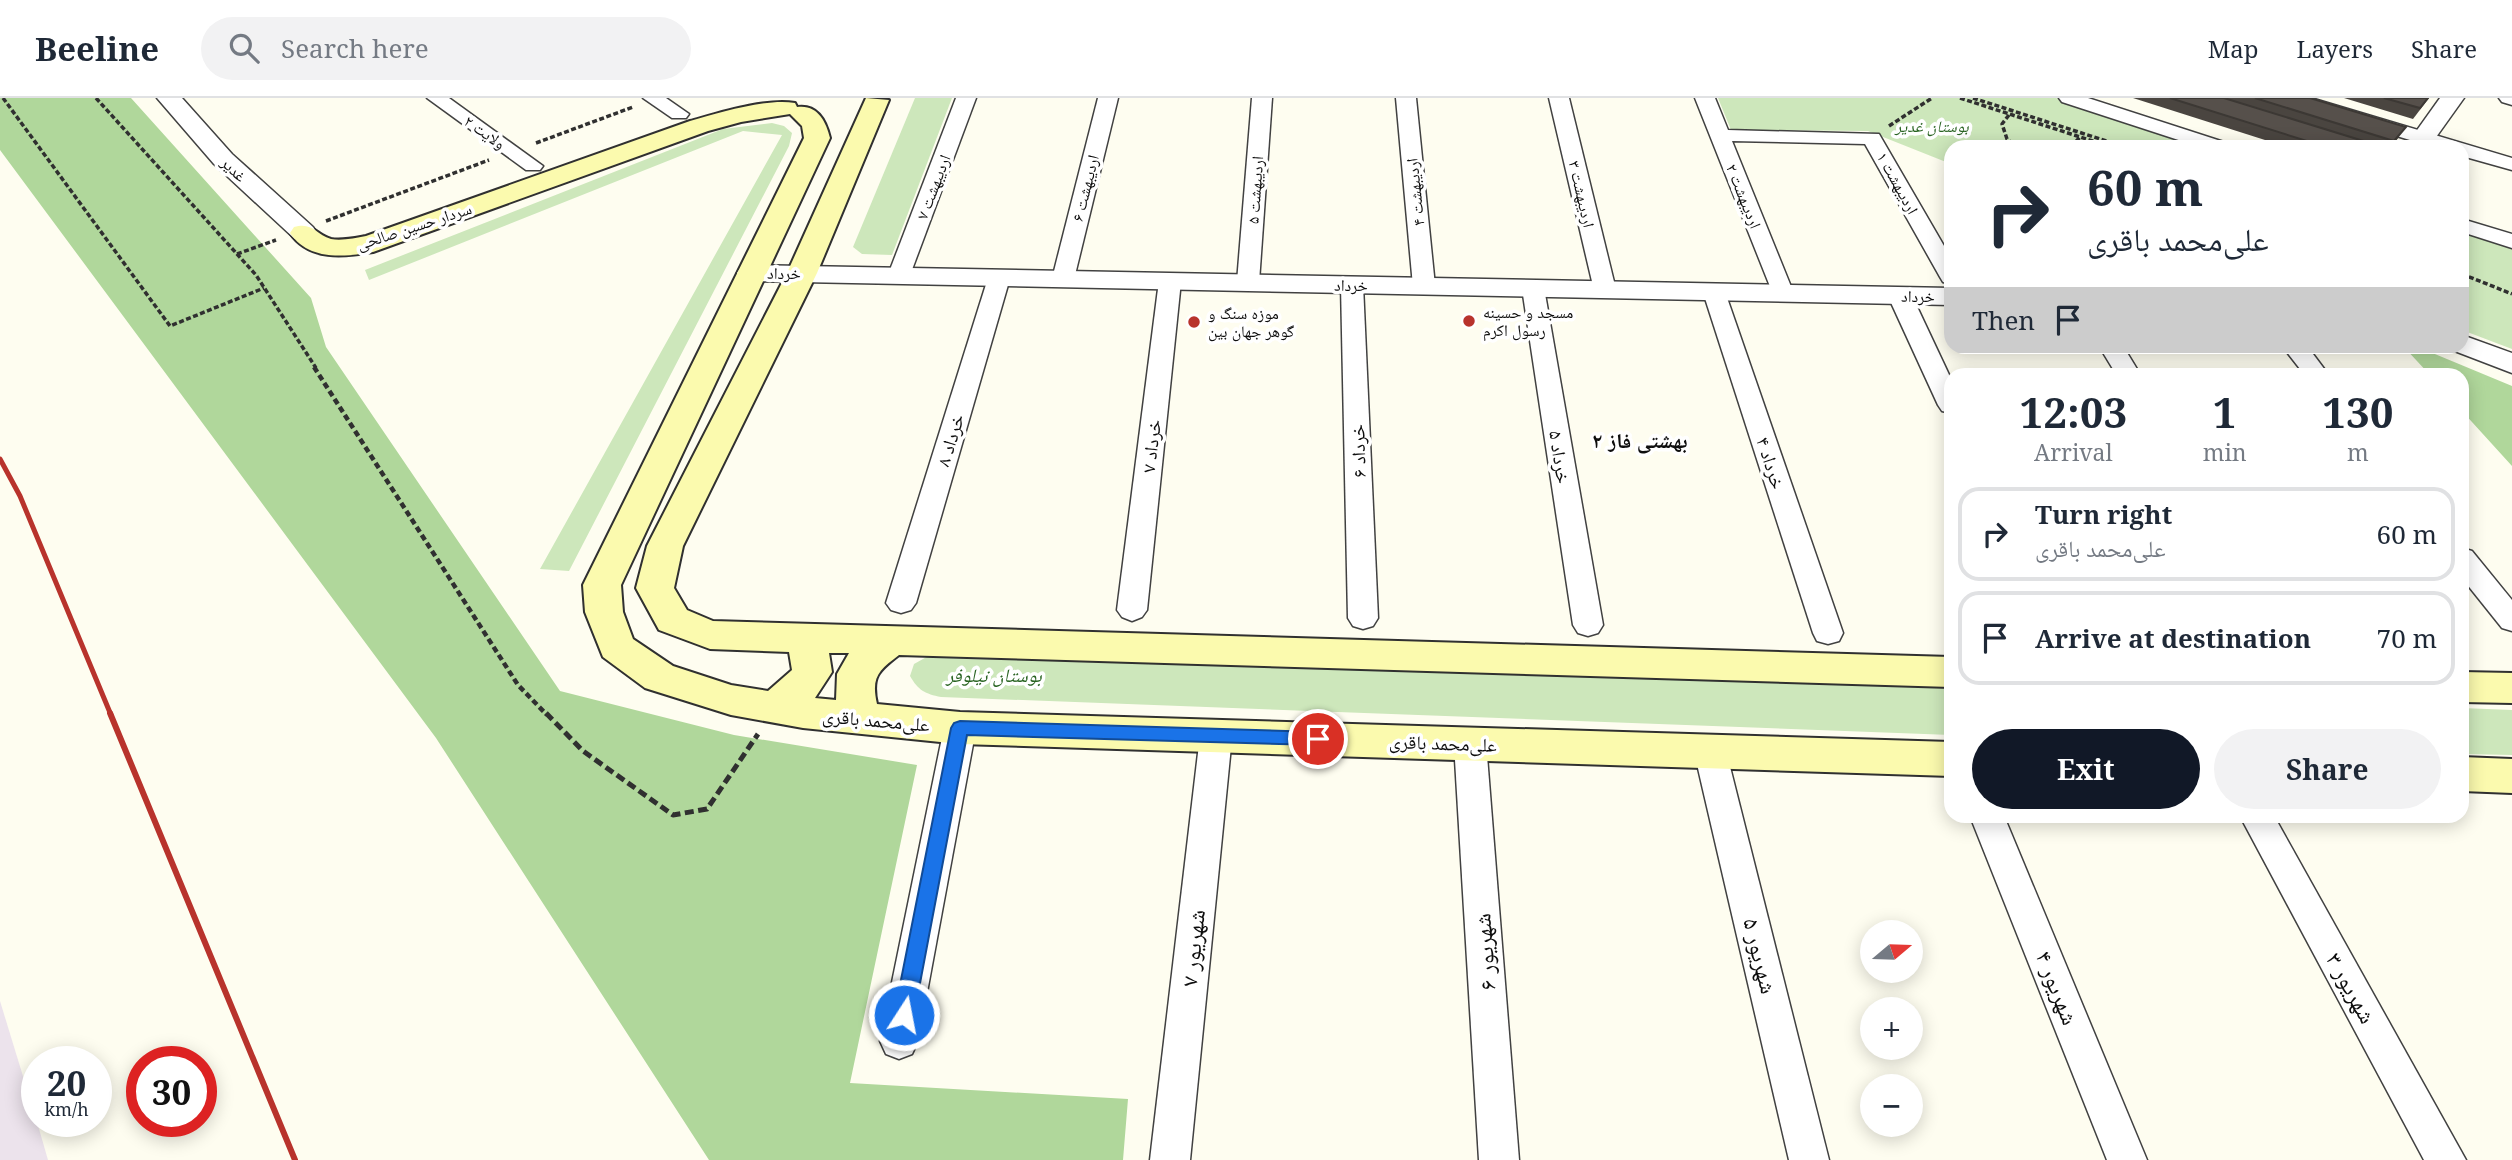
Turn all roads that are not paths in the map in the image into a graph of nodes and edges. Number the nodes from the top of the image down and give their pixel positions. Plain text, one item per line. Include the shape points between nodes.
1 (169, 98) edge
2 (437, 98) edge
3 (654, 98) edge
4 (722, 98) edge
5 (966, 98) edge
6 (1108, 98) edge
7 (1262, 98) edge
8 (1406, 98) edge
9 (1559, 98) edge
10 (1705, 98) edge
11 (2069, 98) edge
12 (2291, 98) edge
13 (2452, 98) edge
14 (878, 99) edge
15 (807, 109) edge
16 (679, 114) junction
17 (1732, 135) dead end
18 (2198, 140) edge
19 (2414, 140) edge
20 (2421, 140) edge
21 (2469, 151) edge
22 (523, 159) junction
23 (2512, 164) edge
24 (2469, 227) edge
25 (302, 232) junction
26 (2512, 241) edge
27 (1944, 265) edge
28 (751, 273) junction
29 (802, 273) junction
30 (900, 275) junction
31 (999, 278) junction
32 (1063, 279) junction
33 (1170, 281) junction
34 (1248, 282) junction
35 (1352, 285) junction
36 (1424, 286) junction
37 (1533, 288) junction
38 (1605, 290) junction
39 (1714, 292) junction
40 (1783, 294) junction
41 (1900, 296) junction
42 (1944, 297) edge
43 (2469, 347) edge
44 (2300, 354) edge
45 (2512, 363) edge
46 (2311, 368) edge
47 (1944, 390) edge
48 (2469, 567) edge
49 (901, 603) dead end
50 (1132, 610) dead end
51 (1363, 618) dead end
52 (2512, 620) edge
53 (1588, 625) dead end
54 (1828, 633) dead end
55 (807, 638) junction
56 (890, 641) junction
57 (1944, 672) edge
58 (2469, 687) edge
59 (2512, 688) edge
60 (776, 707) junction
61 (862, 719) junction
62 (960, 728) junction
63 (1216, 736) junction
64 (1470, 743) junction
65 (1710, 751) junction
66 (1944, 758) edge
67 (1990, 823) edge
68 (2261, 823) edge
69 (899, 1041) dead end
70 (1170, 1160) edge
71 (1499, 1160) edge
72 (1809, 1160) edge
73 (2127, 1160) edge
74 (2446, 1160) edge

1 - 25 street, غدیر via 223,159
2 - 22 street, ولایت ۲
3 - 16 street
4 - 16 main road, سردار حسین صالحی
5 - 30 street, اردیبهشت ۷
6 - 32 street, اردیبهشت ۶
7 - 34 street, اردیبهشت ۵
8 - 36 street, اردیبهشت ۴
9 - 38 street, اردیبهشت ۳
10 - 40 street, اردیبهشت ۲
11 - 18 street
12 - 19 street
13 - 20 street
14 - 15 main road, سردار حسین صالحی
14 - 29 main road
15 - 25 main road, سردار حسین صالحی via 738,116 699,126 373,243 331,248 311,242
15 - 28 main road, علی‌محمد باقری via 817,138
16 - 22 main road, سردار حسین صالحی
17 - 27 street, اردیبهشت ۱ via 1872,138
21 - 23 street
22 - 25 main road, سردار حسین صالحی via 363,224
24 - 26 street
28 - 29 street, خرداد
28 - 60 main road, علی‌محمد باقری via 602,585 604,612 617,647 659,677 731,700
29 - 30 street, خرداد
29 - 55 main road via 666,545 655,588 673,620 710,635
30 - 31 street, خرداد
31 - 32 street, خرداد
31 - 49 street, خرداد ۸
32 - 33 street, خرداد
33 - 34 street, خرداد
33 - 50 street, خرداد ۷
34 - 35 street, خرداد
35 - 36 street, خرداد
35 - 51 street, خرداد ۶
36 - 37 street, خرداد
37 - 38 street, خرداد
37 - 53 street, خرداد ۵
38 - 39 street, خرداد
39 - 40 street, خرداد
39 - 54 street, خرداد ۴
40 - 41 street, خرداد
41 - 42 street, خرداد
41 - 47 street
43 - 45 street
44 - 46 street
48 - 52 street
55 - 56 main road
55 - 60 main road via 812,672
56 - 57 main road
56 - 61 main road via 857,670 852,694
58 - 59 main road
60 - 61 main road, علی‌محمد باقری
61 - 62 main road, علی‌محمد باقری
62 - 63 main road, علی‌محمد باقری
62 - 69 street
63 - 64 main road, علی‌محمد باقری
63 - 70 street, شهریور ۷
64 - 65 main road, علی‌محمد باقری
64 - 71 street, شهریور ۶
65 - 66 main road, علی‌محمد باقری
65 - 72 street, شهریور ۵
67 - 73 street, شهریور ۴
68 - 74 street, شهریور ۳

